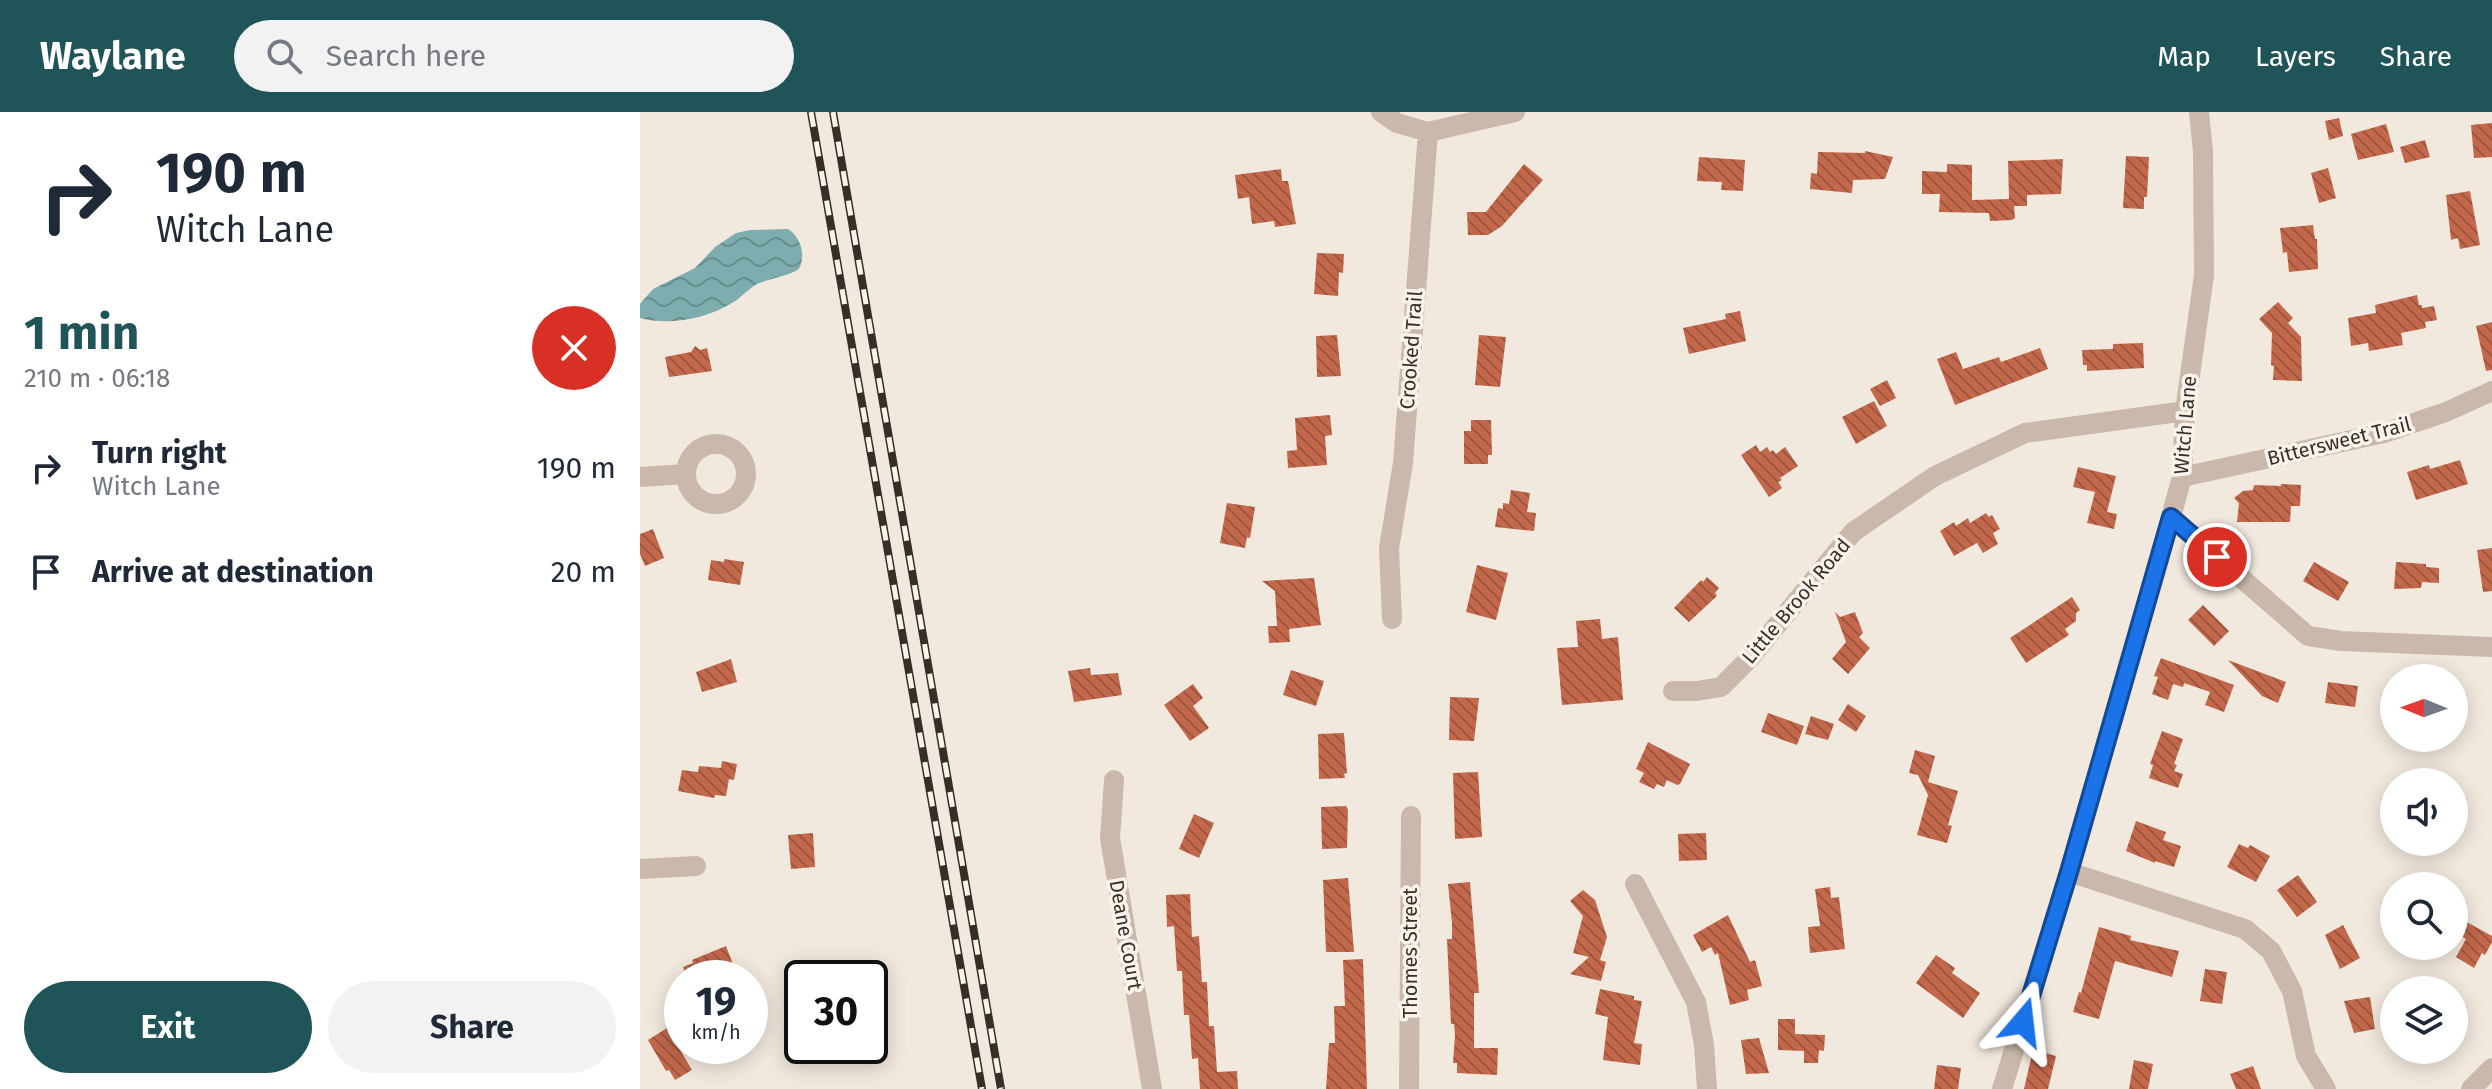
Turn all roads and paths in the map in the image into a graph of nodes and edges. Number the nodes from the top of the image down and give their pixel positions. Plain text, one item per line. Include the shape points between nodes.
1 (1381, 112) edge
2 (1515, 112) edge
3 (2199, 112) edge
4 (1428, 132) junction
5 (2492, 391) edge
6 (2185, 411) junction
7 (686, 474) dead end
8 (640, 477) edge
9 (2182, 477) junction
10 (2171, 517) junction
11 (1392, 619) dead end
12 (2492, 647) edge
13 (1673, 691) dead end
14 (1114, 780) dead end
15 (1411, 816) dead end
16 (696, 866) dead end
17 (640, 869) edge
18 (2069, 872) junction
19 (1635, 884) dead end
20 (2492, 1068) edge
21 (1152, 1089) edge
22 (1409, 1089) edge
23 (1707, 1089) edge
24 (2002, 1089) edge
25 (2326, 1089) edge
26 (2471, 1089) edge

1 - 4 street
2 - 4 street
3 - 6 street, Witch Lane via 2204,275
4 - 11 street, Crooked Trail via 1403,463 1389,548
5 - 9 street, Bittersweet Trail via 2384,433
6 - 9 street, Witch Lane
6 - 13 street, Little Brook Road via 2025,433 1935,476 1853,532 1721,687
7 - 8 street
9 - 10 street, Witch Lane
10 - 12 street via 2308,636
10 - 18 street, Witch Lane
14 - 21 street, Deane Court via 1110,838
15 - 22 street, Thomes Street
16 - 17 street
18 - 24 street, Witch Lane
18 - 25 street via 2245,929 2271,951 2292,991 2306,1056
19 - 23 street via 1696,1002
20 - 26 street

